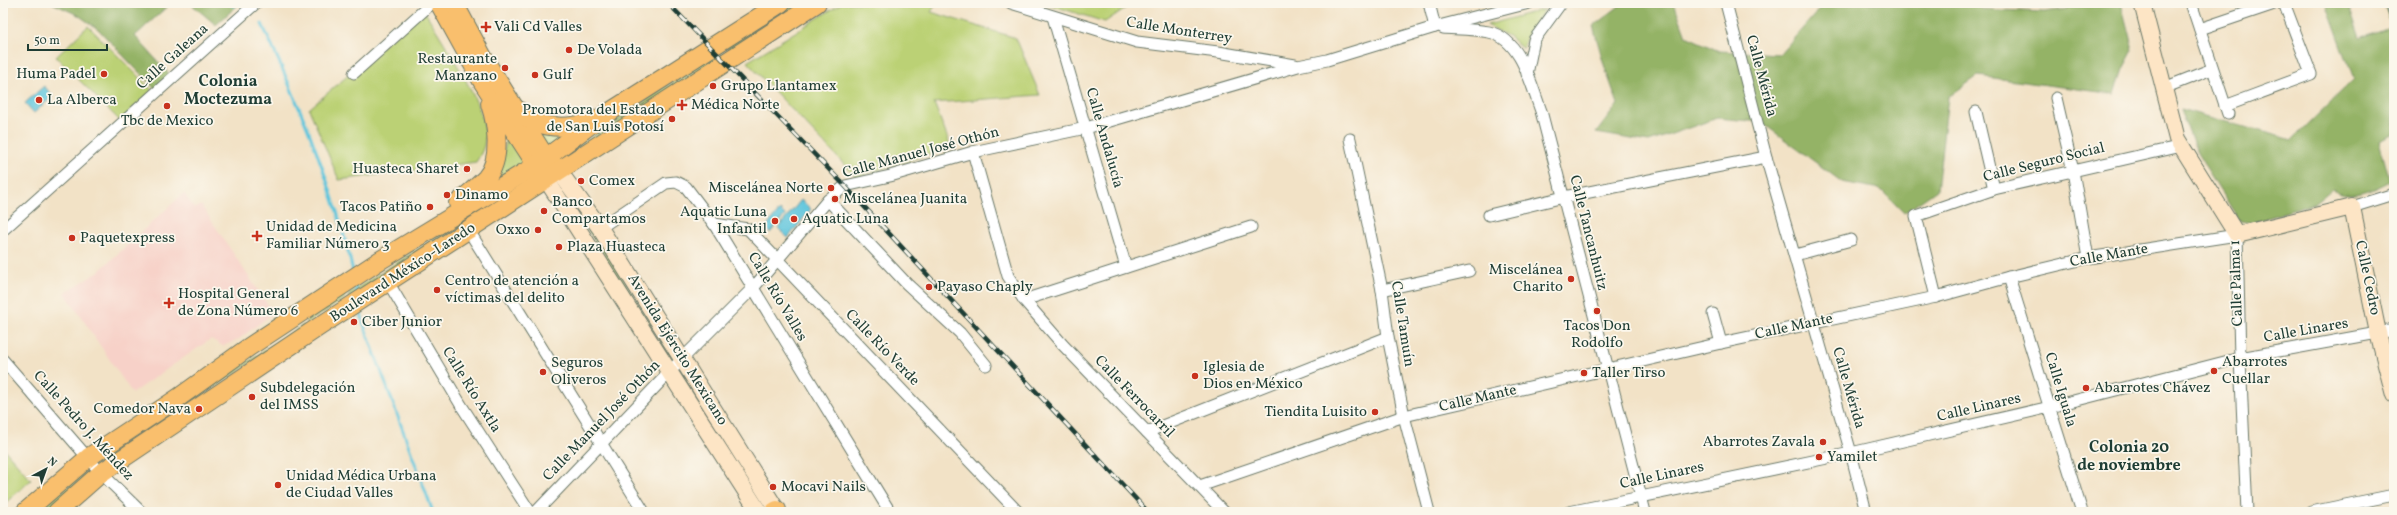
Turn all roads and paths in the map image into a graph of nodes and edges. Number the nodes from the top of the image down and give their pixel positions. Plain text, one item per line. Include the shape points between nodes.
1 (256, 3) edge
2 (432, 3) edge
3 (439, 3) edge
4 (454, 3) edge
5 (781, 3) edge
6 (817, 3) edge
7 (1011, 3) edge
8 (1429, 3) edge
9 (1529, 3) edge
10 (1561, 3) edge
11 (1726, 3) edge
12 (2142, 3) edge
13 (2191, 3) edge
14 (2277, 3) edge
15 (2284, 3) edge
16 (2391, 3) edge
17 (2394, 11) edge
18 (1053, 17) junction
19 (1435, 27) junction
20 (2200, 29) junction
21 (1298, 66) junction
22 (2212, 69) junction
23 (354, 73) dead end
24 (1528, 74) junction
25 (482, 81) junction
26 (2164, 88) junction
27 (2056, 98) dead end
28 (509, 102) junction
29 (1976, 112) dead end
30 (594, 122) junction
31 (1086, 128) junction
32 (1350, 139) dead end
33 (2182, 146) junction
34 (973, 152) junction
35 (1766, 157) junction
36 (546, 168) junction
37 (2073, 171) junction
38 (1994, 189) junction
39 (2394, 194) edge
40 (1564, 197) junction
41 (828, 200) junction
42 (2352, 207) junction
43 (1489, 215) dead end
44 (714, 224) junction
45 (1250, 226) dead end
46 (600, 228) junction
47 (3, 230) edge
48 (469, 231) junction
49 (2237, 235) junction
50 (422, 236) junction
51 (1851, 240) dead end
52 (1795, 255) junction
53 (2088, 258) junction
54 (777, 260) junction
55 (1126, 268) junction
56 (1469, 271) dead end
57 (2009, 276) junction
58 (385, 284) junction
59 (754, 288) junction
60 (1382, 290) junction
61 (1936, 297) junction
62 (1024, 300) junction
63 (1713, 314) dead end
64 (1814, 323) junction
65 (2394, 330) edge
66 (2378, 333) junction
67 (1388, 337) junction
68 (1721, 343) junction
69 (2240, 358) junction
70 (682, 359) junction
71 (3, 360) edge
72 (986, 365) dead end
73 (1607, 369) junction
74 (671, 372) junction
75 (2394, 396) edge
76 (2050, 407) junction
77 (1404, 416) junction
78 (1147, 432) junction
79 (601, 445) junction
80 (1851, 453) junction
81 (89, 457) junction
82 (101, 473) junction
83 (1200, 486) junction
84 (2394, 495) edge
85 (1640, 496) junction
86 (1013, 508) edge
87 (25, 512) edge
88 (57, 512) edge
89 (141, 512) edge
90 (530, 512) edge
91 (536, 512) edge
92 (644, 512) edge
93 (772, 512) edge
94 (890, 512) edge
95 (1018, 512) edge
96 (1224, 512) edge
97 (1429, 512) edge
98 (1569, 512) edge
99 (1645, 512) edge
100 (1866, 512) edge
101 (2082, 512) edge
102 (2247, 512) edge
103 (2311, 512) edge

1 - 47 street, Calle Galeana
2 - 23 street
3 - 25 main road
4 - 28 main road
5 - 30 main road, Boulevard México-Laredo
6 - 36 main road, Boulevard México-Laredo
7 - 18 street, Calle Monterrey
8 - 19 street
9 - 19 street, Calle Manuel José Othón
10 - 24 street via 1534,40
11 - 35 street, Calle Mérida
12 - 26 main road, Calle Palma 1
13 - 20 street
14 - 20 street
15 - 22 street via 2311,74 2226,110
16 - 17 street
18 - 21 street, Calle Monterrey via 1137,42 1218,52
18 - 31 street, Calle Andalucía
19 - 21 street, Calle Manuel José Othón via 1327,60
19 - 24 street, Calle Tancanhuitz via 1490,32 1511,42
20 - 22 street
21 - 31 street, Calle Manuel José Othón
22 - 26 street
24 - 40 street, Calle Tancanhuitz via 1541,111
25 - 36 main road
25 - 50 main road via 496,122 497,140 487,177
26 - 33 main road, Calle Palma 1 via 2177,139
27 - 37 street
28 - 30 main road via 524,116 538,124 565,128
28 - 36 main road
29 - 38 street
30 - 36 main road, Boulevard México-Laredo
31 - 34 street, Calle Manuel José Othón
31 - 55 street, Calle Andalucía
32 - 60 street, Calle Tamuín
33 - 37 street, Calle Seguro Social
33 - 49 main road, Calle Palma 1
34 - 41 street, Calle Manuel José Othón via 845,186
34 - 62 street, Calle Ferrocarril via 1008,276
35 - 40 street
35 - 52 street, Calle Mérida
36 - 46 main road, Avenida Ejército Mexicano
36 - 48 main road, Boulevard México-Laredo
36 - 50 main road, Boulevard México-Laredo
36 - 74 main road, Avenida Ejército Mexicano
37 - 38 street, Calle Seguro Social
37 - 53 street
38 - 61 street, Calle Seguro Social via 1916,216
39 - 42 street, Calle Mante
40 - 43 street
40 - 73 street, Calle Tancanhuitz
41 - 54 street, Calle Manuel José Othón
41 - 72 street via 907,284 960,333
42 - 49 main road, Calle Mante
42 - 66 main road, Calle Cedro
44 - 46 street, Calle Río Valles via 686,187 676,182 666,183
44 - 54 street, Calle Río Verde via 748,229
44 - 59 street, Calle Río Valles
45 - 55 street
46 - 70 main road, Avenida Ejército Mexicano
48 - 58 main road, Boulevard México-Laredo
48 - 79 street
49 - 53 street, Calle Mante
49 - 69 street, Calle Palma 1
50 - 81 main road, Boulevard México-Laredo via 379,261 249,347
51 - 52 street
52 - 64 street, Calle Mérida
53 - 57 street, Calle Mante
54 - 59 street, Calle Manuel José Othón
54 - 86 street, Calle Río Verde
55 - 62 street
56 - 60 street
57 - 61 street, Calle Mante
57 - 76 street, Calle Iguala
58 - 82 main road, Boulevard México-Laredo
58 - 90 street, Calle Río Axtla
59 - 70 street, Calle Manuel José Othón
59 - 94 street, Calle Río Valles
60 - 67 street, Calle Tamuín
61 - 64 street, Calle Mante
62 - 78 street, Calle Ferrocarril via 1063,345
63 - 68 street
64 - 68 street, Calle Mante
64 - 80 street, Calle Mérida
65 - 66 street, Calle Linares
66 - 69 street, Calle Linares
66 - 75 main road, Calle Cedro
67 - 77 street, Calle Tamuín
67 - 78 street
68 - 73 street, Calle Mante
69 - 76 street, Calle Linares
69 - 102 street, Calle Palma 1
70 - 74 street, Calle Manuel José Othón
70 - 93 main road, Avenida Ejército Mexicano
71 - 81 street, Calle Pedro J. Méndez
73 - 77 street, Calle Mante
73 - 85 street, Calle Tancanhuitz
74 - 79 street, Calle Manuel José Othón
74 - 93 main road, Avenida Ejército Mexicano
76 - 80 street, Calle Linares
76 - 101 street, Calle Iguala
77 - 83 street, Calle Mante
77 - 97 street, Calle Tamuín
78 - 83 street, Calle Ferrocarril
79 - 91 street, Calle Manuel José Othón
79 - 92 street
80 - 85 street, Calle Linares
80 - 100 street, Calle Mérida
81 - 82 street, Calle Pedro J. Méndez
81 - 87 main road, Boulevard México-Laredo
82 - 88 main road, Boulevard México-Laredo
82 - 89 street, Calle Pedro J. Méndez
83 - 96 street, Calle Ferrocarril
84 - 103 street
85 - 98 street, Calle Linares
85 - 99 street, Calle Tancanhuitz
86 - 95 street, Calle Río Verde

